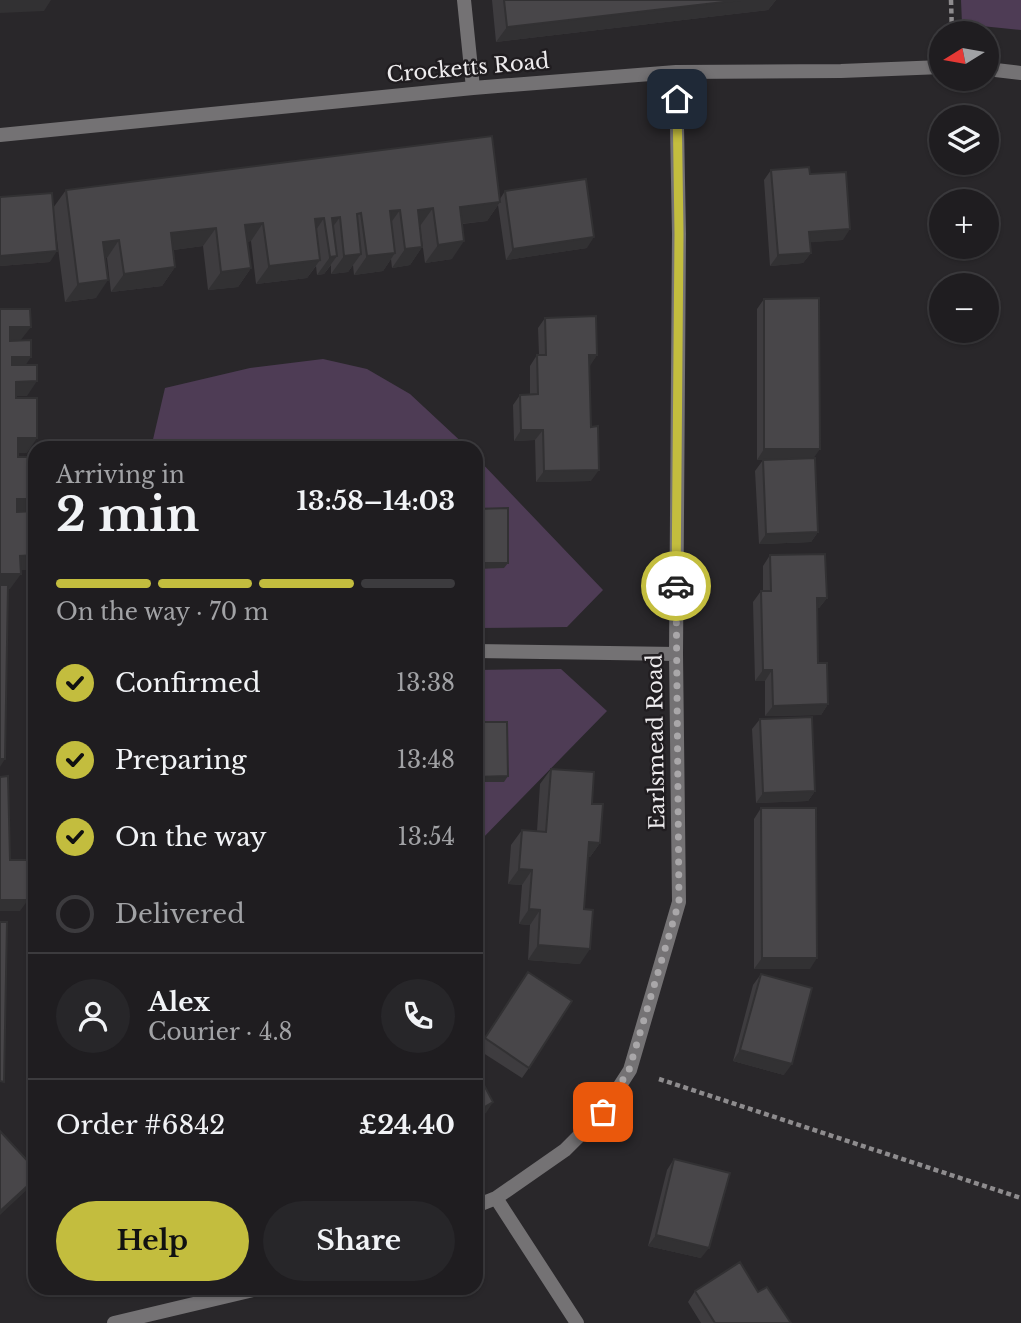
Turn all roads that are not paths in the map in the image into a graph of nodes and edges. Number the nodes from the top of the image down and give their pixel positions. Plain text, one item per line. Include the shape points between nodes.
1 (464, 0) edge
2 (929, 68) edge
3 (999, 70) edge
4 (676, 72) junction
5 (1021, 73) edge
6 (473, 88) junction
7 (0, 135) edge
8 (483, 651) edge
9 (676, 654) junction
10 (496, 1198) junction
11 (483, 1203) edge
12 (234, 1295) edge
13 (114, 1323) edge
14 (577, 1323) edge

1 - 6 street
2 - 4 street, Crocketts Road
3 - 5 street
4 - 6 street, Crocketts Road
4 - 9 street, Earlsmead Road
6 - 7 street, Crocketts Road
8 - 9 street
9 - 10 street, Earlsmead Road via 679,902 629,1070 603,1112 565,1150
10 - 11 street, Earlsmead Road
10 - 14 street
12 - 13 street

